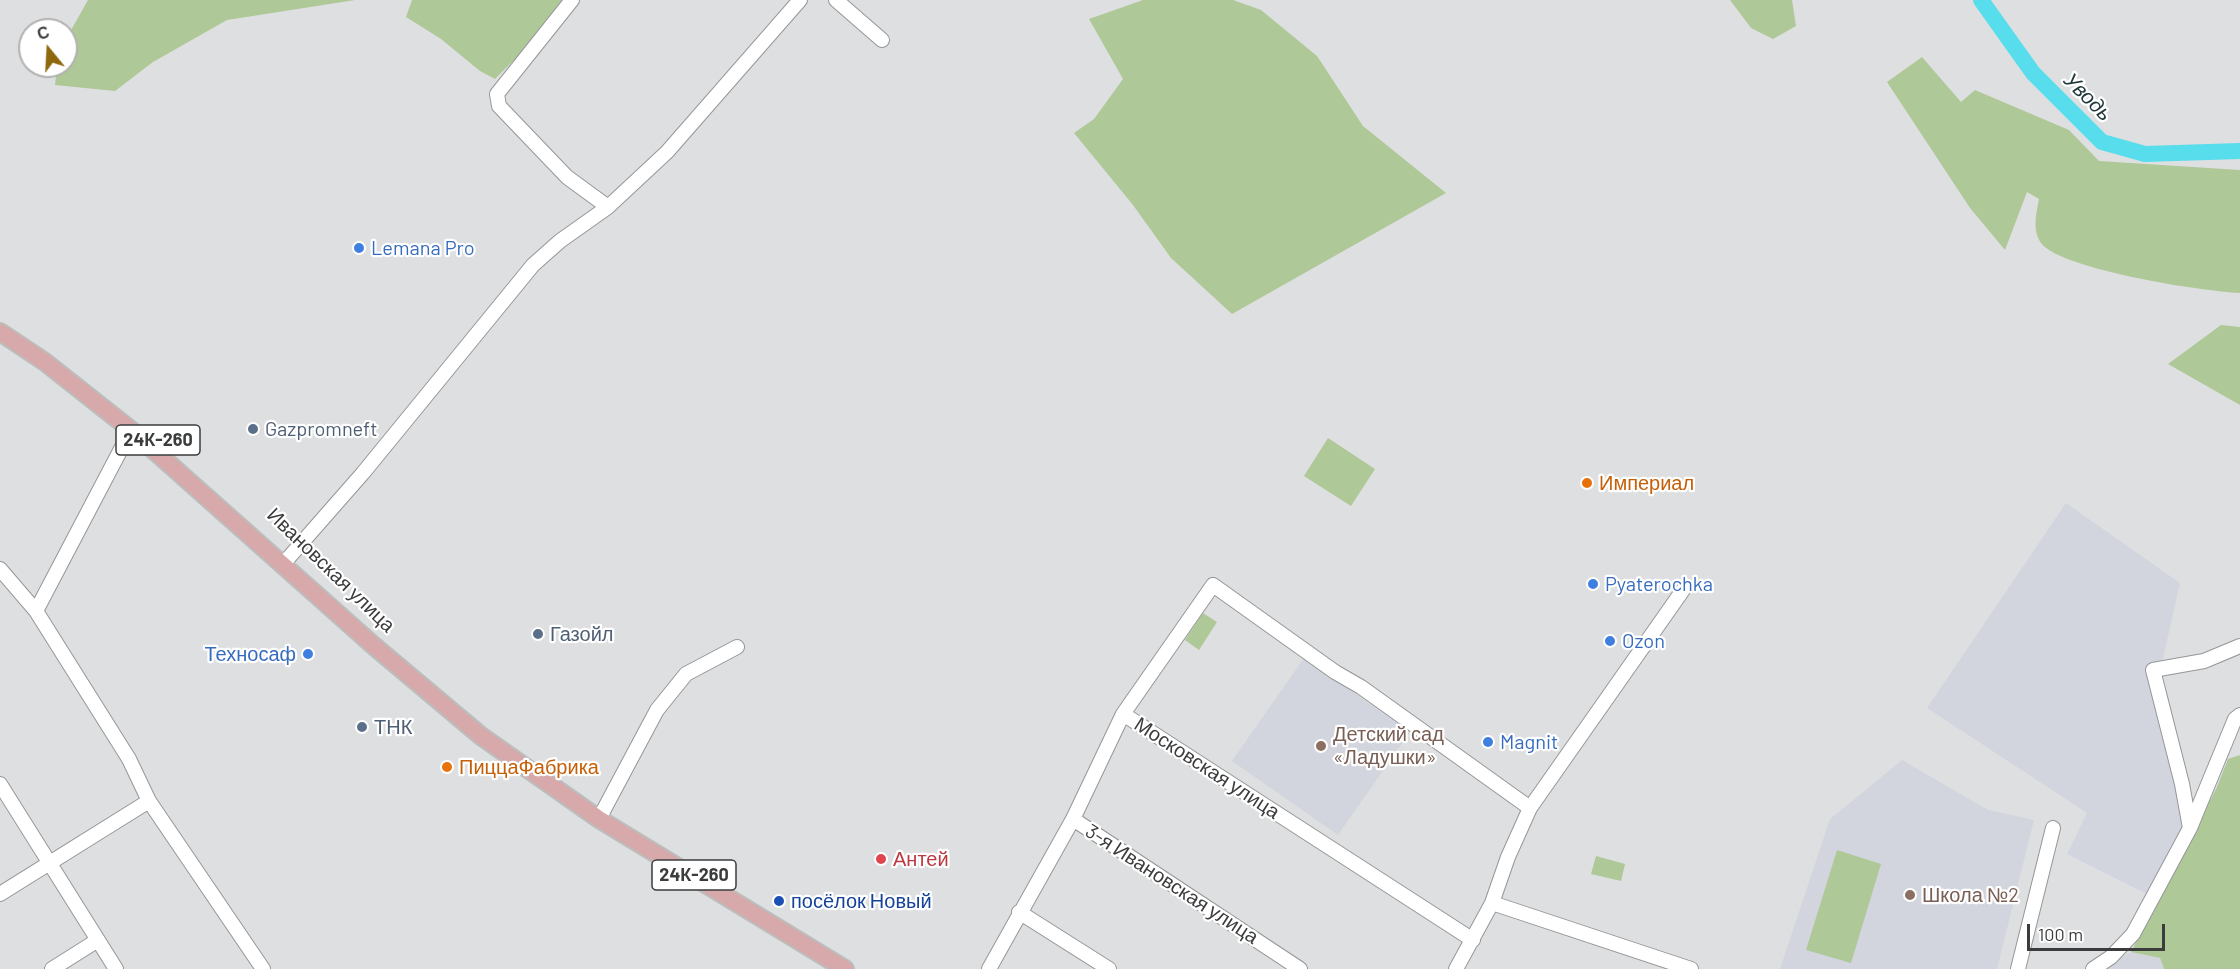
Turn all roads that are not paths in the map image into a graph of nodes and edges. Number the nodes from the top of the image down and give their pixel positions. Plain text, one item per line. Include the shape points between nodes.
1 (572, 0) edge
2 (800, 0) edge
3 (836, 0) edge
4 (882, 40) dead end
5 (608, 207) junction
6 (0, 327) edge
7 (0, 332) edge
8 (131, 430) junction
9 (287, 560) junction
10 (0, 569) edge
11 (1683, 590) dead end
12 (36, 611) junction
13 (2240, 646) edge
14 (737, 647) dead end
15 (1123, 714) junction
16 (2237, 717) edge
17 (2, 790) edge
18 (149, 801) junction
19 (1530, 808) junction
20 (601, 816) junction
21 (1073, 819) junction
22 (2054, 828) dead end
23 (2190, 828) junction
24 (636, 840) junction
25 (51, 863) junction
26 (0, 894) edge
27 (1492, 903) junction
28 (1019, 912) junction
29 (98, 940) junction
30 (1473, 940) junction
31 (1460, 967) edge
32 (52, 969) edge
33 (116, 969) edge
34 (263, 969) edge
35 (845, 969) edge
36 (989, 969) edge
37 (1109, 969) edge
38 (1300, 969) edge
39 (1691, 969) edge
40 (2018, 969) edge
41 (2093, 969) edge

1 - 5 street via 497,94 498,100 506,114 567,177
2 - 5 street via 668,152
3 - 4 street
5 - 9 street via 533,265
6 - 9 main road, Ивановская улица / 24К-260 via 137,423
7 - 8 main road, 24К-260
8 - 9 main road, Ивановская улица / 24К-260
8 - 12 street
9 - 20 main road, Ивановская улица / 24К-260 via 441,699
9 - 24 main road, Ивановская улица / 24К-260 via 375,646 481,736 599,819
10 - 12 street
11 - 19 street
12 - 18 street via 129,759
13 - 23 street via 2204,661 2153,670
14 - 20 street via 686,674 657,710
15 - 19 street via 1213,585
15 - 21 street, Московская улица
15 - 30 street, Московская улица
16 - 23 street
17 - 25 street
18 - 25 street
18 - 34 street
19 - 27 street
20 - 24 main road, Ивановская улица / 24К-260
21 - 28 street, Московская улица
21 - 38 street, 3-я Ивановская улица
22 - 40 street
23 - 41 street via 2133,934
24 - 35 main road, Ивановская улица / 24К-260
25 - 26 street
25 - 29 street
27 - 30 street
27 - 39 street
28 - 36 street, Московская улица
28 - 37 street
29 - 32 street
29 - 33 street
30 - 31 street

